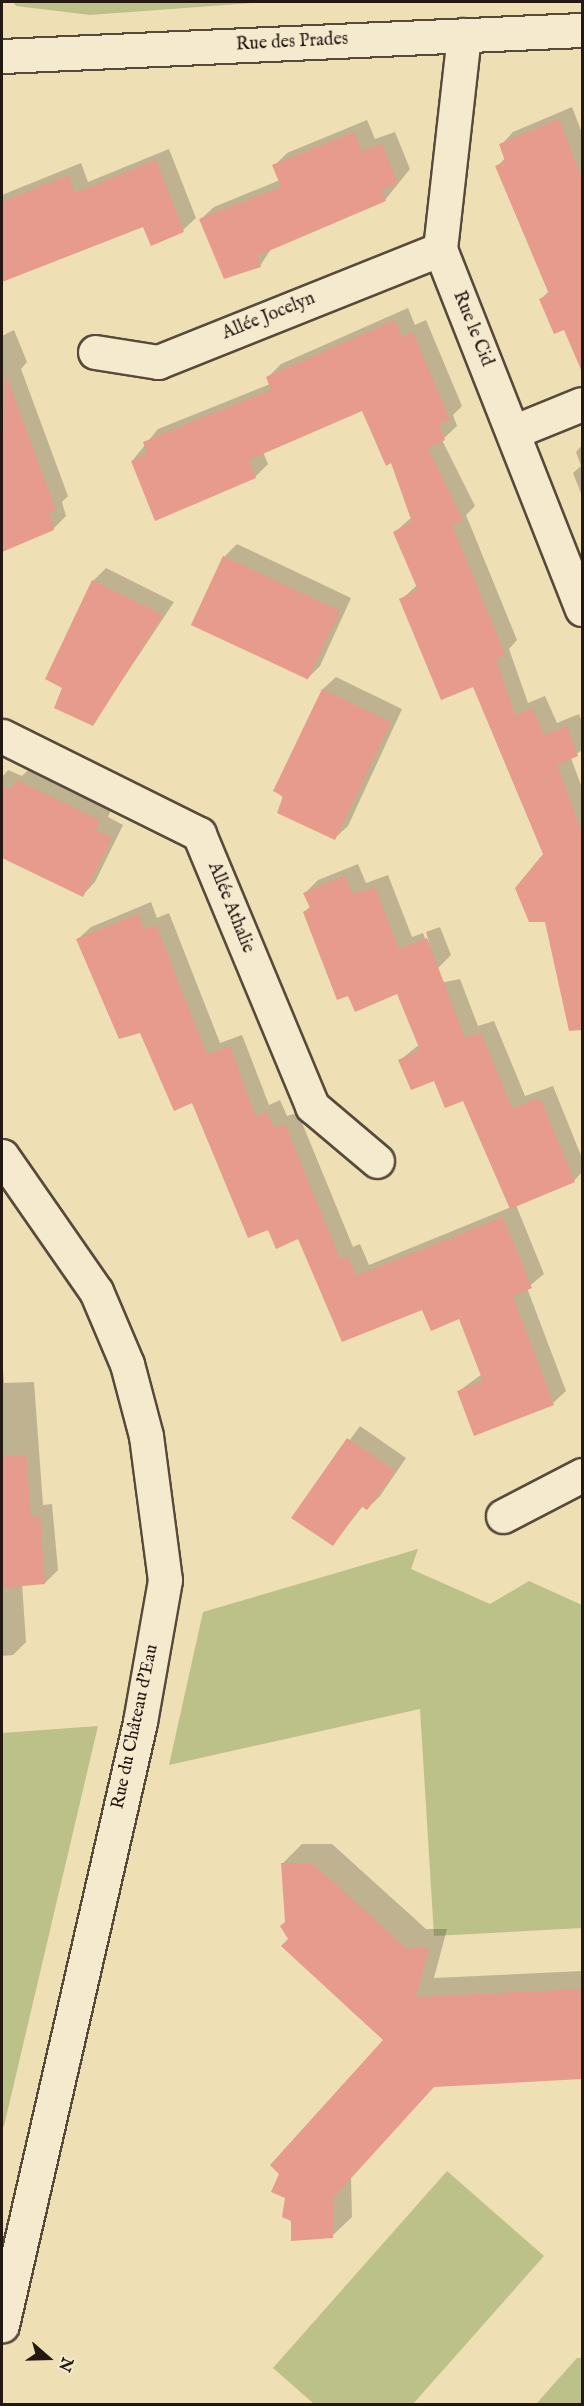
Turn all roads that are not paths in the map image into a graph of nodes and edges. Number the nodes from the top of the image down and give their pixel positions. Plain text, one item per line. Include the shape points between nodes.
1 (582, 30) edge
2 (464, 35) junction
3 (2, 56) edge
4 (440, 249) junction
5 (95, 352) dead end
6 (582, 404) edge
7 (513, 432) junction
8 (582, 609) edge
9 (2, 736) edge
10 (2, 1156) edge
11 (377, 1161) dead end
12 (582, 1476) edge
13 (503, 1516) dead end
14 (2, 2325) edge

1 - 2 street, Rue des Prades
2 - 3 street, Rue des Prades
2 - 4 street, Rue le Cid
4 - 5 street, Allée Jocelyn via 158,362
4 - 7 street, Rue le Cid
6 - 7 street
7 - 8 street, Rue le Cid
9 - 11 street, Allée Athalie via 199,834 312,1106
10 - 14 street, Rue du Château d'Eau via 96,1292 127,1364 146,1436 165,1580 140,1722
12 - 13 street

